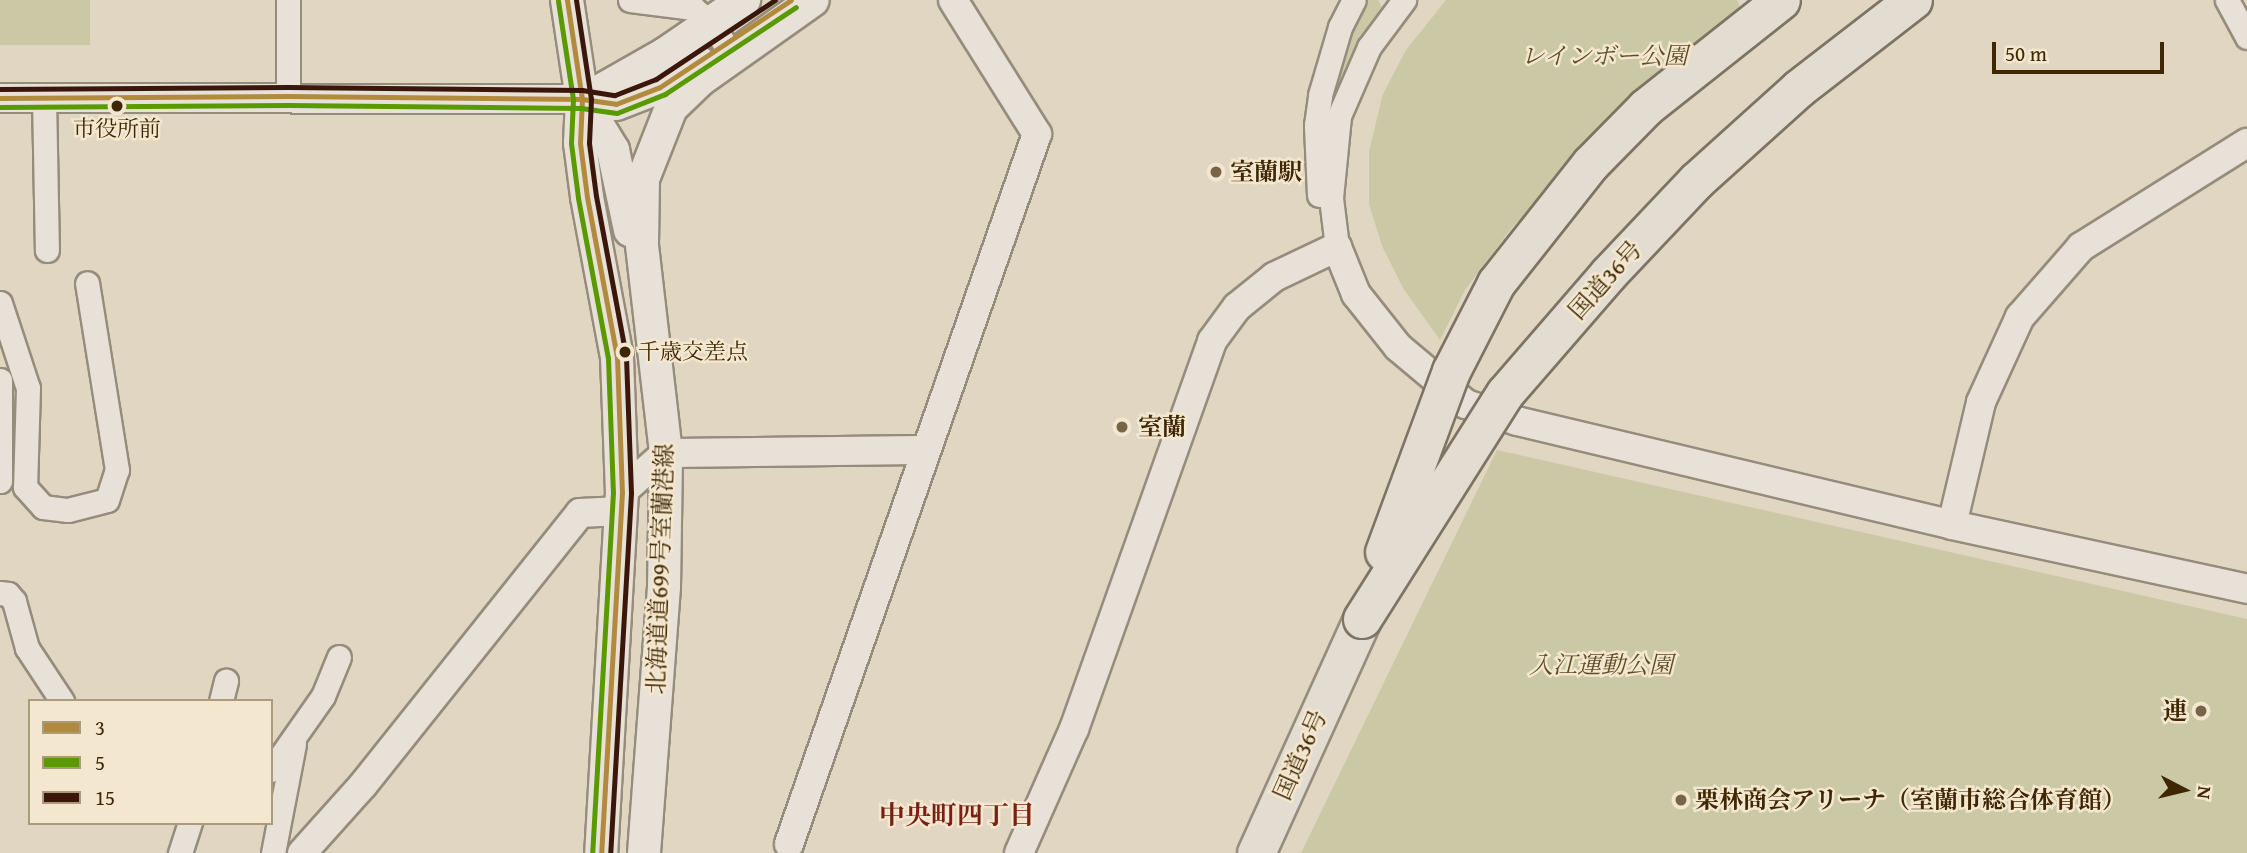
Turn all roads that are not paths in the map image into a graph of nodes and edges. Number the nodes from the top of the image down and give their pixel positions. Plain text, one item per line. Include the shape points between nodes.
1 (288, 0) edge
2 (567, 0) edge
3 (630, 0) edge
4 (744, 0) edge
5 (791, 0) edge
6 (813, 0) edge
7 (953, 0) edge
8 (1354, 0) edge
9 (1404, 0) edge
10 (1781, 0) edge
11 (1913, 0) edge
12 (2227, 0) edge
13 (2247, 37) edge
14 (723, 41) junction
15 (288, 96) junction
16 (44, 97) junction
17 (0, 98) edge
18 (582, 99) junction
19 (2247, 143) edge
20 (642, 244) junction
21 (1337, 247) junction
22 (47, 250) dead end
23 (87, 283) dead end
24 (0, 303) edge
25 (0, 380) edge
26 (926, 450) junction
27 (666, 453) junction
28 (0, 481) edge
29 (622, 502) junction
30 (1952, 525) junction
31 (2247, 589) edge
32 (0, 593) edge
33 (1362, 619) junction
34 (339, 657) dead end
35 (61, 699) edge
36 (295, 737) junction
37 (273, 767) edge
38 (189, 825) edge
39 (789, 844) dead end
40 (180, 853) edge
41 (273, 853) edge
42 (302, 853) edge
43 (601, 853) edge
44 (644, 853) edge
45 (1019, 853) edge
46 (1256, 853) edge

1 - 15 street
2 - 18 main road
3 - 14 street via 693,8
4 - 14 main road, 北海道道699号室蘭港線
5 - 14 main road, 北海道道699号室蘭港線
6 - 14 main road, 北海道道699号室蘭港線
7 - 26 street via 1037,134
8 - 21 street via 1329,61 1316,125 1320,199
9 - 21 street via 1369,47 1339,116 1331,198
10 - 33 highway, 国道36号, bridge via 1646,107 1581,174 1496,283 1451,371
11 - 33 highway, 国道36号, bridge via 1799,88 1697,180 1608,274 1505,393
12 - 13 street
14 - 18 main road, 北海道道699号室蘭港線 via 631,75
14 - 20 main road, 北海道道699号室蘭港線 via 700,80 664,120 643,179
15 - 16 street
15 - 18 street
16 - 17 street
16 - 22 street
18 - 20 main road, 北海道道699号室蘭港線 via 613,150 629,228
18 - 29 main road, 北海道道699号室蘭港線 via 580,143 587,197 617,357
19 - 30 street via 2081,247 2020,317 1982,402
20 - 27 main road, 北海道道699号室蘭港線
21 - 30 street via 1356,295 1398,347 1466,404 1517,421
21 - 45 street via 1275,277 1237,307 1212,341 1074,729
23 - 24 street via 117,471 107,500 68,510 43,507 25,487 28,388
25 - 28 street
26 - 27 street
26 - 39 street
27 - 29 street
27 - 44 main road, 北海道道699号室蘭港線 via 664,587
29 - 42 street via 580,513 363,785
29 - 43 main road, 北海道道699号室蘭港線
30 - 31 street
32 - 35 street via 14,601 27,648
33 - 46 highway, 国道36号
34 - 36 street via 323,696
36 - 37 street
36 - 41 street
38 - 40 street

